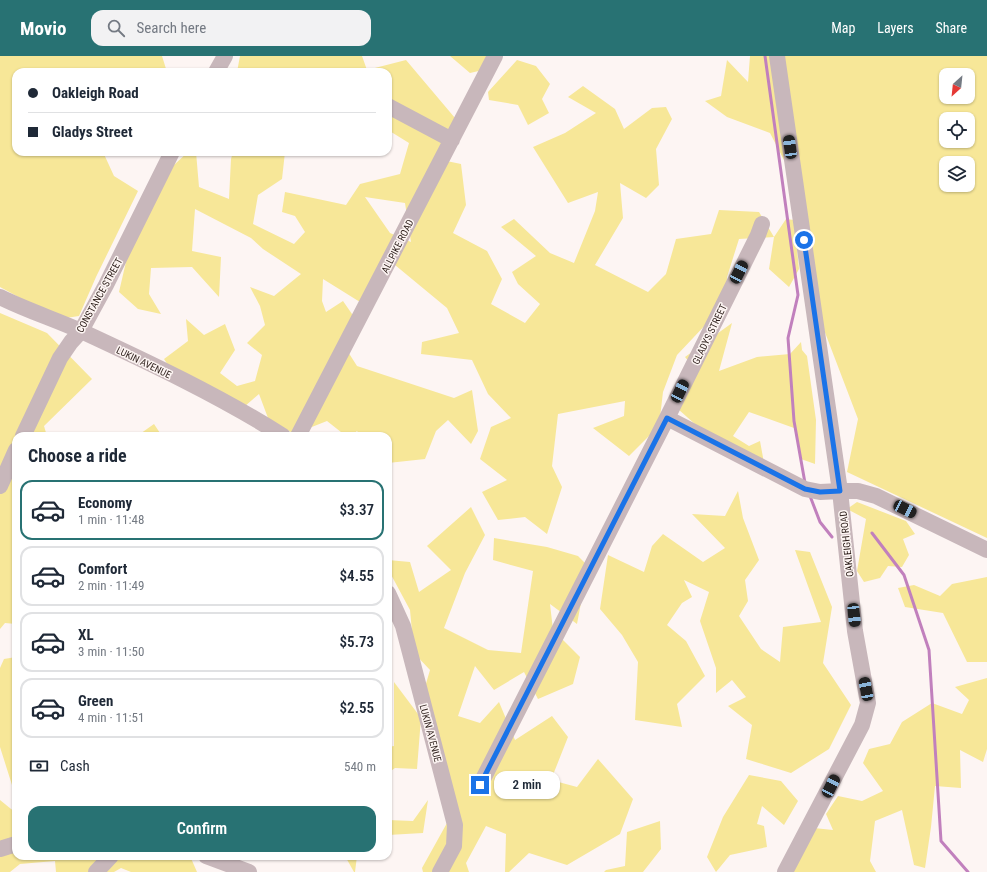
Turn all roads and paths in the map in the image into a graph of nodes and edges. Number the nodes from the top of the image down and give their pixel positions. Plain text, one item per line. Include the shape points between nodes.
1 (225, 56) edge
2 (495, 56) edge
3 (777, 56) edge
4 (218, 68) edge
5 (392, 108) edge
6 (452, 140) junction
7 (170, 156) edge
8 (762, 224) dead end
9 (0, 296) edge
10 (81, 331) junction
11 (667, 418) junction
12 (24, 432) edge
13 (276, 432) edge
14 (300, 432) edge
15 (12, 459) edge
16 (0, 486) edge
17 (840, 491) junction
18 (987, 550) edge
19 (392, 602) edge
20 (480, 785) dead end
21 (12, 845) edge
22 (0, 849) edge
23 (107, 860) edge
24 (217, 860) edge
25 (96, 872) edge
26 (249, 872) edge
27 (440, 872) edge
28 (785, 872) edge

1 - 4 street
2 - 6 street, ALLPIKE ROAD
3 - 17 street, OAKLEIGH ROAD
5 - 6 street
6 - 14 street, ALLPIKE ROAD
7 - 10 street, CONSTANCE STREET
8 - 11 street, GLADYS STREET
9 - 10 street, LUKIN AVENUE
10 - 12 street, CONSTANCE STREET via 60,358
10 - 13 street, LUKIN AVENUE via 186,382
11 - 17 street via 805,489 820,492
11 - 20 street, GLADYS STREET
15 - 16 street
17 - 18 street via 858,491 876,496
17 - 28 street, OAKLEIGH ROAD via 855,631 868,703 862,725
19 - 27 street, LUKIN AVENUE via 403,626 456,825 454,846
21 - 22 street
23 - 25 street
24 - 26 street

